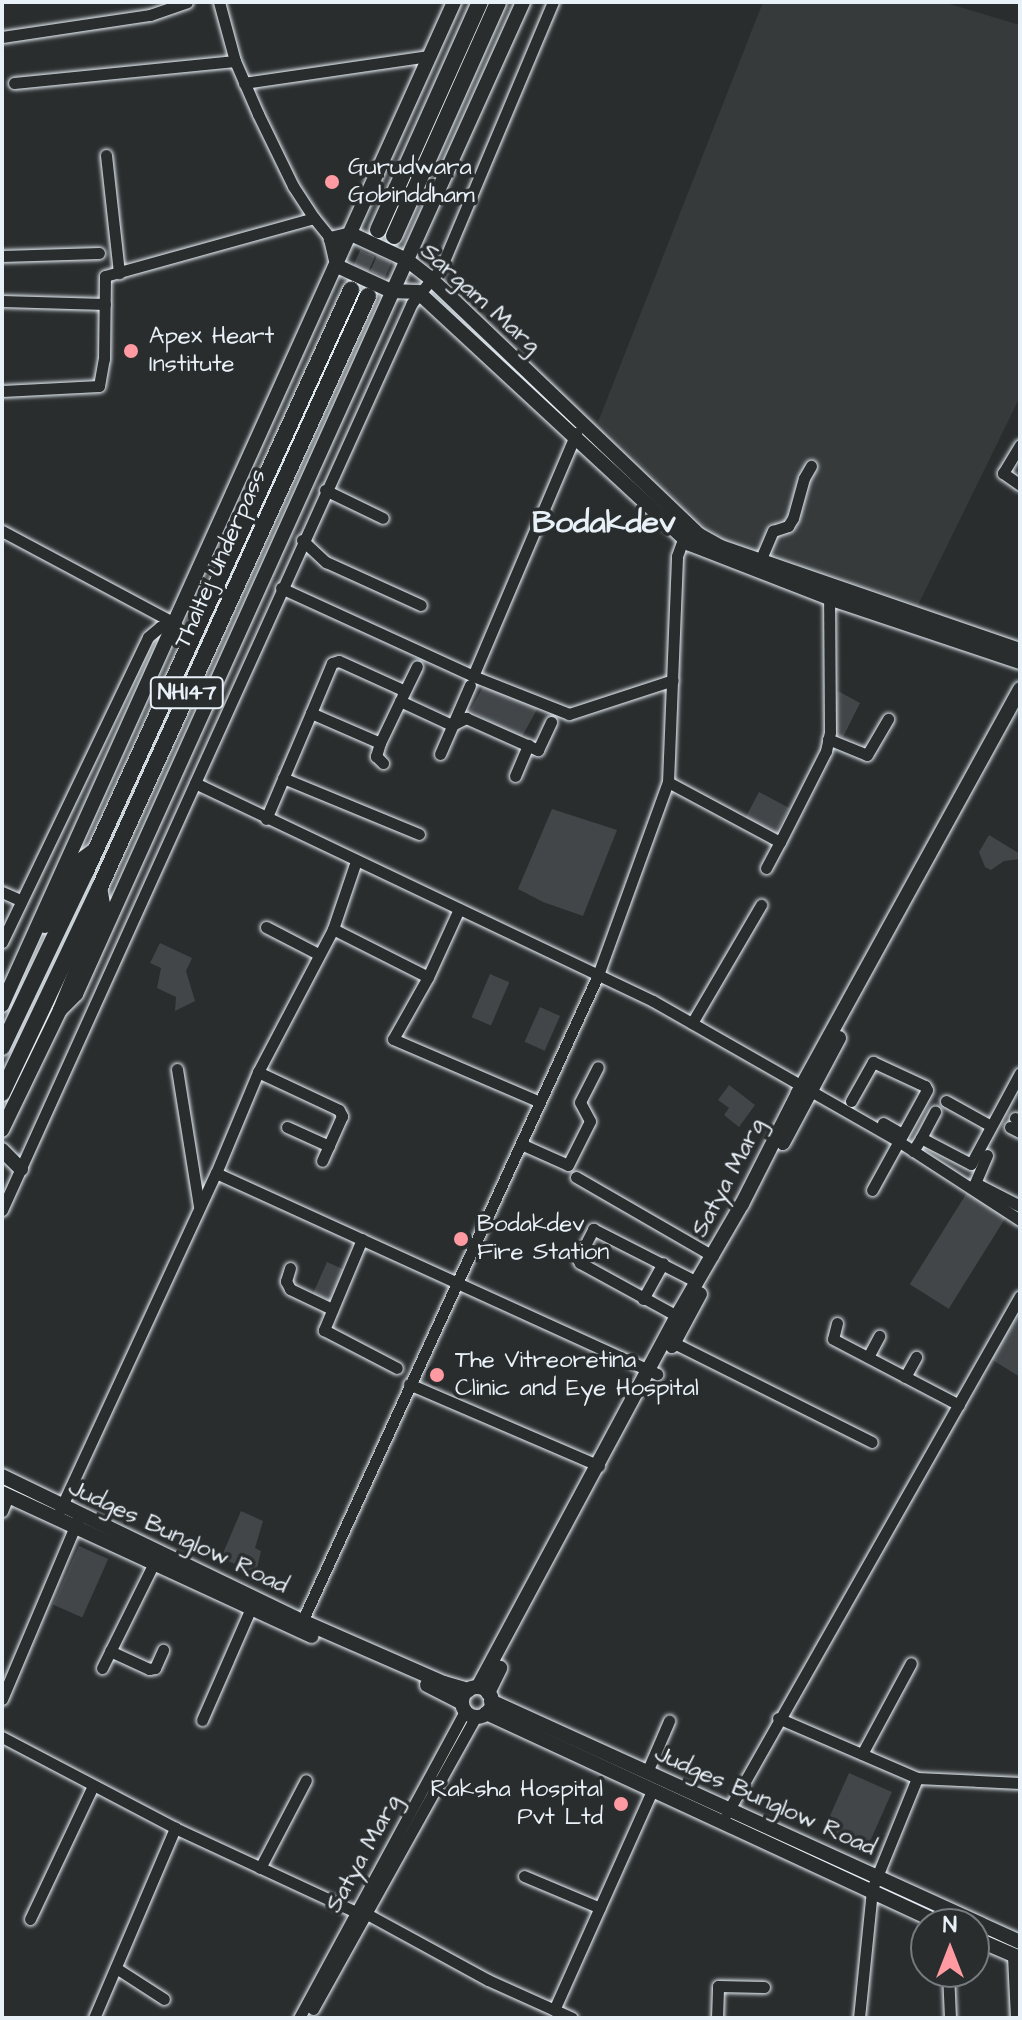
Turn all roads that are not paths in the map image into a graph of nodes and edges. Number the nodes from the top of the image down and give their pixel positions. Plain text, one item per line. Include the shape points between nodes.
1 (187, 2) edge
2 (219, 2) edge
3 (454, 2) edge
4 (480, 2) edge
5 (498, 2) edge
6 (523, 2) edge
7 (553, 2) edge
8 (2, 37) edge
9 (430, 56) junction
10 (235, 61) junction
11 (14, 83) dead end
12 (244, 83) junction
13 (106, 155) dead end
14 (314, 218) junction
15 (351, 234) junction
16 (331, 239) junction
17 (99, 253) dead end
18 (2, 256) edge
19 (407, 260) junction
20 (337, 266) junction
21 (119, 273) junction
22 (430, 278) junction
23 (391, 291) junction
24 (418, 292) junction
25 (2, 301) edge
26 (105, 304) junction
27 (2, 391) edge
28 (580, 430) junction
29 (1020, 445) edge
30 (811, 466) dead end
31 (1020, 485) edge
32 (325, 490) junction
33 (383, 518) dead end
34 (2, 531) edge
35 (686, 531) junction
36 (302, 540) junction
37 (760, 561) junction
38 (281, 588) junction
39 (829, 598) junction
40 (421, 605) dead end
41 (176, 624) junction
42 (1020, 650) edge
43 (1020, 662) edge
44 (417, 666) dead end
45 (471, 680) junction
46 (673, 680) junction
47 (1020, 689) edge
48 (403, 696) junction
49 (1020, 708) edge
50 (311, 713) junction
51 (888, 719) dead end
52 (551, 722) dead end
53 (452, 725) junction
54 (828, 739) junction
55 (380, 743) junction
56 (528, 745) junction
57 (440, 754) dead end
58 (383, 763) dead end
59 (515, 776) dead end
60 (283, 778) junction
61 (668, 782) junction
62 (195, 783) junction
63 (266, 819) junction
64 (419, 834) dead end
65 (780, 842) junction
66 (96, 849) junction
67 (356, 861) junction
68 (766, 868) dead end
69 (100, 887) junction
70 (2, 892) edge
71 (20, 900) junction
72 (761, 905) dead end
73 (459, 909) junction
74 (266, 927) dead end
75 (333, 929) junction
76 (2, 942) edge
77 (318, 954) junction
78 (25, 956) junction
79 (598, 975) junction
80 (428, 977) junction
81 (2, 1005) edge
82 (60, 1010) junction
83 (692, 1023) junction
84 (2, 1047) edge
85 (598, 1067) dead end
86 (177, 1069) dead end
87 (258, 1072) junction
88 (1020, 1073) edge
89 (806, 1088) junction
90 (2, 1093) edge
91 (538, 1101) junction
92 (851, 1101) dead end
93 (946, 1101) dead end
94 (935, 1112) dead end
95 (883, 1123) dead end
96 (991, 1126) junction
97 (287, 1127) dead end
98 (2, 1130) edge
99 (900, 1138) junction
100 (921, 1138) junction
101 (521, 1144) junction
102 (329, 1146) junction
103 (2, 1150) edge
104 (913, 1151) junction
105 (987, 1155) dead end
106 (322, 1161) dead end
107 (965, 1163) junction
108 (21, 1169) junction
109 (216, 1173) junction
110 (576, 1177) dead end
111 (956, 1179) junction
112 (872, 1190) dead end
113 (984, 1192) junction
114 (199, 1209) junction
115 (2, 1210) edge
116 (1018, 1212) edge
117 (362, 1239) junction
118 (713, 1256) junction
119 (663, 1263) junction
120 (290, 1268) dead end
121 (456, 1281) junction
122 (697, 1282) junction
123 (1020, 1296) edge
124 (643, 1299) junction
125 (332, 1309) junction
126 (677, 1316) junction
127 (837, 1323) dead end
128 (879, 1336) dead end
129 (674, 1343) junction
130 (868, 1357) junction
131 (916, 1357) dead end
132 (397, 1368) dead end
133 (653, 1372) junction
134 (905, 1377) junction
135 (409, 1384) junction
136 (959, 1405) junction
137 (872, 1442) dead end
138 (599, 1466) junction
139 (2, 1476) edge
140 (5, 1495) edge
141 (2, 1511) edge
142 (59, 1512) junction
143 (77, 1520) junction
144 (559, 1549) junction
145 (154, 1563) junction
146 (251, 1608) junction
147 (300, 1626) junction
148 (163, 1650) dead end
149 (110, 1651) junction
150 (911, 1663) dead end
151 (102, 1668) dead end
152 (2, 1699) edge
153 (477, 1702) junction
154 (778, 1718) junction
155 (202, 1720) dead end
156 (669, 1721) dead end
157 (2, 1737) edge
158 (862, 1754) junction
159 (647, 1772) junction
160 (917, 1778) junction
161 (306, 1780) dead end
162 (1020, 1783) edge
163 (93, 1786) junction
164 (653, 1789) junction
165 (726, 1815) junction
166 (175, 1828) junction
167 (260, 1868) junction
168 (524, 1876) dead end
169 (875, 1882) junction
170 (600, 1908) junction
171 (916, 1908) edge
172 (361, 1913) junction
173 (30, 1919) dead end
174 (990, 1943) edge
175 (1018, 1952) edge
176 (116, 1968) junction
177 (764, 1987) dead end
178 (949, 1988) edge
179 (164, 1999) dead end
180 (554, 2010) junction
181 (94, 2018) edge
182 (299, 2018) edge
183 (308, 2018) edge
184 (572, 2018) edge
185 (717, 2018) edge
186 (859, 2018) edge
187 (950, 2018) edge
188 (1016, 2018) edge

1 - 8 street via 150,15
2 - 10 street
3 - 9 main road
4 - 5 highway via 386,233
6 - 19 main road
7 - 22 street via 441,268
9 - 12 street
9 - 15 main road
10 - 11 street
10 - 12 street
12 - 14 street
13 - 21 street
14 - 16 street
14 - 21 street
15 - 16 main road
15 - 19 main road, Sargam Marg
15 - 20 main road
16 - 20 main road
17 - 18 street
19 - 22 main road, Sargam Marg
19 - 23 main road
20 - 23 main road, Sargam Marg
20 - 41 main road
21 - 26 street via 105,276
22 - 24 street
22 - 28 main road, Sargam Marg
23 - 24 main road, Sargam Marg
23 - 82 main road via 76,994
24 - 28 main road, Sargam Marg
24 - 32 street
25 - 26 street
26 - 27 street via 99,386
28 - 35 main road, Sargam Marg
28 - 45 street
29 - 31 street via 1003,473
30 - 37 street via 793,518 773,531
32 - 33 street
32 - 36 street
34 - 41 street
35 - 37 main road, Sargam Marg
35 - 39 main road, Sargam Marg via 715,556
35 - 46 street via 677,556
36 - 38 street
36 - 40 street via 326,562
37 - 42 main road, Sargam Marg
38 - 45 street
38 - 62 street
39 - 43 main road, Sargam Marg
39 - 54 street
41 - 71 street via 160,627 148,637
41 - 78 main road
44 - 48 street
45 - 46 street via 569,714
45 - 53 street
46 - 61 street
47 - 89 main road, Satya Marg
48 - 50 street via 339,661 332,663
48 - 53 street
48 - 55 street
49 - 89 main road, Satya Marg
50 - 55 street
50 - 60 street
51 - 54 street via 867,755
52 - 56 street via 538,750
53 - 56 street via 466,718
53 - 57 street
54 - 65 street via 811,785
55 - 58 street via 376,756
56 - 59 street
60 - 63 street
60 - 64 street
61 - 65 street
61 - 79 street
62 - 63 street
62 - 108 street
63 - 67 street
65 - 68 street
66 - 69 highway, Thaltej Underpass / NH147 via 359,293
66 - 78 main road via 75,864 47,924
66 - 84 highway, NH147
67 - 73 street
67 - 75 street
69 - 82 main road via 103,904
69 - 90 highway, NH147
70 - 71 street
71 - 76 street
72 - 83 street
73 - 79 street
73 - 80 street
74 - 77 street
75 - 77 street
75 - 80 street
77 - 87 street
78 - 81 main road
79 - 83 street
79 - 91 street
80 - 91 street via 393,1039
82 - 98 main road
83 - 89 street
85 - 101 street via 580,1102 590,1121 568,1165
86 - 114 street
87 - 102 street via 339,1110 342,1116
87 - 109 street
88 - 96 street
89 - 99 street
89 - 118 main road, Satya Marg
89 - 129 main road, Satya Marg
91 - 101 street
92 - 99 street via 873,1062 925,1086
93 - 96 street
94 - 100 street
95 - 99 street
96 - 107 street via 971,1164
97 - 102 street
99 - 104 street
99 - 112 street
100 - 104 street
100 - 107 street
101 - 121 street
102 - 106 street
103 - 108 main road
104 - 111 street
105 - 113 street via 975,1179
107 - 111 street
108 - 115 street
109 - 114 street
109 - 117 street
110 - 118 street
111 - 113 street
113 - 116 street
114 - 142 street
117 - 121 street
117 - 125 street
118 - 122 main road, Satya Marg
119 - 122 street
119 - 124 street
119 - 124 street via 593,1229 580,1263
120 - 125 street via 290,1289
121 - 133 street
121 - 135 street
122 - 126 main road, Satya Marg
123 - 136 street
124 - 126 street
125 - 132 street via 326,1335
126 - 133 main road, Satya Marg
127 - 130 street via 833,1339
128 - 130 street
129 - 133 main road, Satya Marg
129 - 137 street
130 - 134 street
131 - 134 street
133 - 138 main road, Satya Marg
133 - 144 main road, Satya Marg
134 - 136 street
135 - 138 street
135 - 147 street
136 - 154 street
138 - 144 main road, Satya Marg
139 - 142 main road, Judges Bunglow Road
140 - 141 street
140 - 142 main road, Judges Bunglow Road
142 - 143 main road, Judges Bunglow Road
143 - 145 main road, Judges Bunglow Road
143 - 147 main road, Judges Bunglow Road
143 - 152 street
144 - 153 main road, Satya Marg
145 - 146 main road, Judges Bunglow Road
145 - 149 street
146 - 147 main road, Judges Bunglow Road
146 - 155 street
147 - 153 main road, Judges Bunglow Road
148 - 149 street via 155,1668 149,1669
149 - 151 street
150 - 158 street
153 - 159 main road, Judges Bunglow Road
153 - 164 main road, Judges Bunglow Road
153 - 172 street, Satya Marg
154 - 158 street
154 - 165 street
156 - 159 street
157 - 163 street
158 - 160 street
159 - 165 main road, Judges Bunglow Road
160 - 162 street
160 - 169 street
161 - 167 street
163 - 166 street
163 - 173 street
164 - 165 main road, Judges Bunglow Road
164 - 170 street
165 - 169 main road, Judges Bunglow Road
166 - 167 street
166 - 176 street
167 - 172 street
168 - 170 street
169 - 171 main road, Judges Bunglow Road
169 - 175 main road, Judges Bunglow Road
169 - 186 street
170 - 180 street
172 - 180 street
172 - 182 street, Satya Marg
172 - 183 street, Satya Marg
174 - 175 main road
175 - 188 street
176 - 179 street
176 - 181 street
177 - 185 street via 718,1986
178 - 187 street
180 - 184 street

